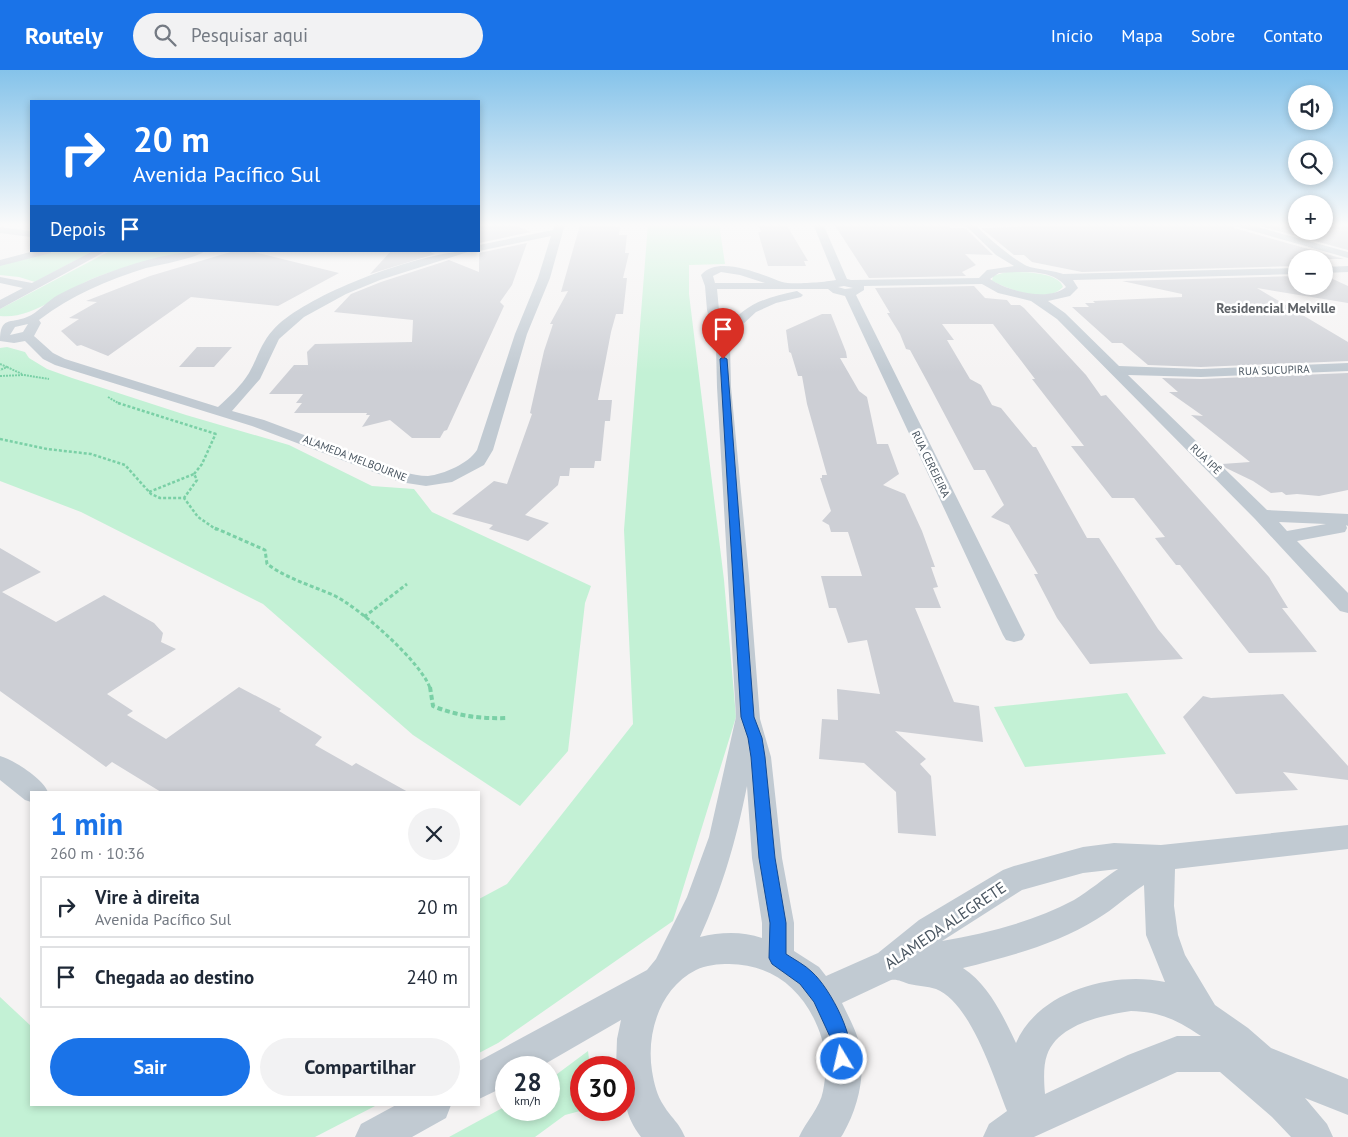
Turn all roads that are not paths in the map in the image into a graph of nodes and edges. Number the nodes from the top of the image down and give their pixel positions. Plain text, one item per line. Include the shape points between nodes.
1 (57, 274) edge
2 (120, 274) edge
3 (386, 274) edge
4 (545, 274) edge
5 (838, 274) edge
6 (989, 274) edge
7 (1045, 274) edge
8 (1186, 274) edge
9 (1060, 277) junction
10 (1348, 277) edge
11 (1288, 278) edge
12 (1333, 278) edge
13 (0, 280) edge
14 (1070, 284) junction
15 (710, 285) junction
16 (989, 285) junction
17 (33, 286) junction
18 (844, 288) junction
19 (808, 294) junction
20 (1034, 297) junction
21 (1054, 297) junction
22 (730, 299) dead end
23 (0, 305) edge
24 (727, 312) dead end
25 (1060, 316) junction
26 (31, 320) junction
27 (6, 324) edge
28 (27, 336) junction
29 (2, 339) edge
30 (723, 346) junction
31 (1348, 367) edge
32 (1121, 376) junction
33 (222, 414) junction
34 (1262, 515) junction
35 (1348, 520) edge
36 (1348, 526) edge
37 (1284, 537) junction
38 (1348, 606) edge
39 (1014, 635) dead end
40 (748, 717) junction
41 (0, 766) edge
42 (34, 791) edge
43 (1348, 837) edge
44 (1290, 844) junction
45 (1348, 851) edge
46 (1162, 858) junction
47 (778, 958) junction
48 (889, 964) junction
49 (664, 975) junction
50 (821, 995) junction
51 (1202, 1016) junction
52 (1227, 1054) junction
53 (1265, 1064) junction
54 (480, 1080) edge
55 (1348, 1097) edge
56 (430, 1106) edge
57 (1015, 1128) edge
58 (374, 1137) edge
59 (666, 1137) edge
60 (818, 1137) edge
61 (1314, 1137) edge

1 - 17 street
2 - 26 street via 61,298
3 - 33 street via 340,292 305,311 278,332 255,374
4 - 33 street, ALAMEDA MELBOURNE via 521,334 485,450 478,461 446,478 400,477 258,423
5 - 18 street, RUA CEREJEIRA
6 - 16 street via 984,278
7 - 9 street
8 - 9 street
9 - 14 street
10 - 12 street
11 - 14 street
13 - 17 street
14 - 21 street via 1070,292
15 - 18 street
15 - 18 street via 777,283
15 - 30 street
16 - 18 street
16 - 20 street via 1016,295
17 - 23 street
18 - 19 street
18 - 30 street via 727,294 720,300
18 - 39 street, RUA CEREJEIRA
19 - 22 street
19 - 30 street via 771,300 754,308 732,328
20 - 21 street
20 - 25 street, RUA IPÊ
21 - 25 street, RUA IPÊ
24 - 30 street
25 - 32 street, RUA IPÊ
26 - 27 street
26 - 28 street via 35,323 34,328
27 - 29 street
28 - 29 street
28 - 33 street, ALAMEDA MELBOURNE via 48,356 60,362
30 - 40 street
31 - 32 street, RUA SUCUPIRA
32 - 34 street, RUA IPÊ
34 - 35 street
34 - 37 street, RUA IPÊ
36 - 37 street
37 - 38 street, RUA IPÊ
40 - 47 street via 758,757 767,858 778,923
40 - 49 street via 723,837 698,907
41 - 42 street
43 - 44 street, ALAMEDA ALEGRETE
44 - 45 street, ALAMEDA ALEGRETE
44 - 46 street, ALAMEDA ALEGRETE
46 - 48 street via 1084,910 1040,931 922,962
46 - 48 street, ALAMEDA ALEGRETE via 1114,856 1083,860 1014,879 930,931
46 - 51 street via 1159,885 1162,936
47 - 49 street via 747,948 715,949 684,960
47 - 50 street via 806,978
48 - 50 street, ALAMEDA ALEGRETE
48 - 57 street via 948,977 984,1016 998,1043
49 - 54 street
49 - 59 street via 641,1009 632,1044 635,1082 649,1118
50 - 60 street via 841,1040 844,1077 834,1114
51 - 52 street
51 - 53 street
51 - 57 street via 1164,998 1141,994 1112,997 1075,1008 1058,1018 1040,1032 1033,1045
52 - 53 street
52 - 57 street via 1176,1054
52 - 61 street via 1292,1110
53 - 55 street
56 - 58 street

